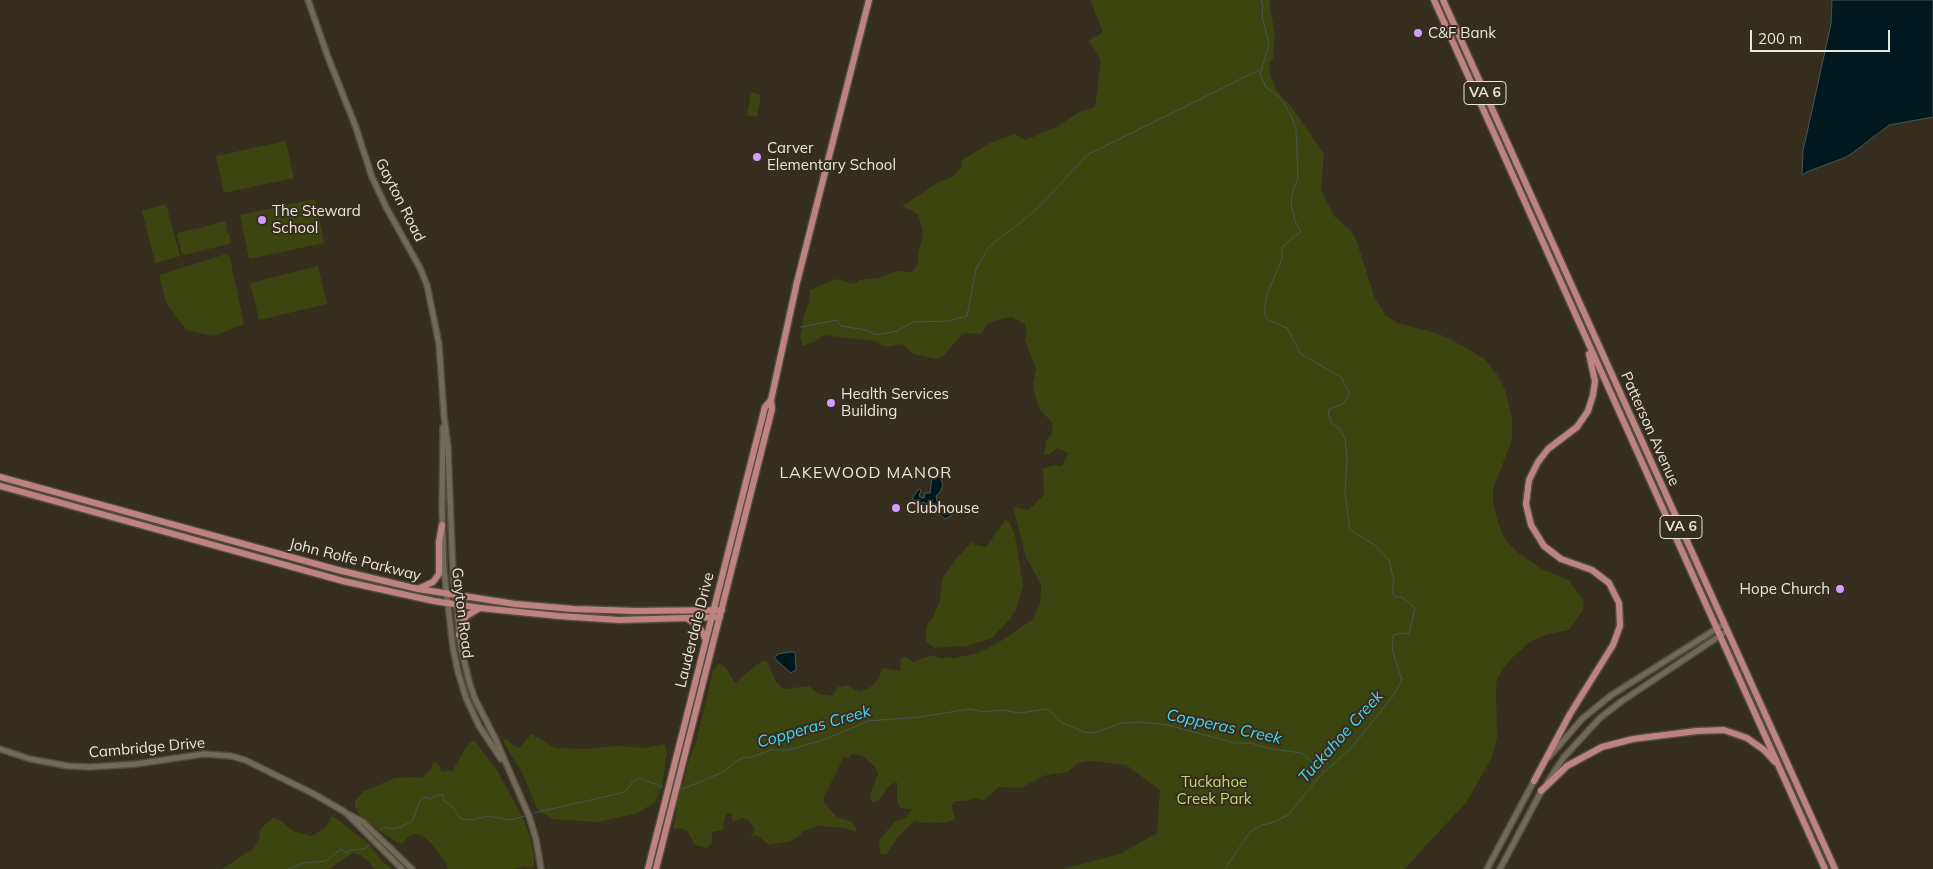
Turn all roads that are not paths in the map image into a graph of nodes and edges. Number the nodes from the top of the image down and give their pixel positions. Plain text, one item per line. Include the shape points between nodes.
1 (308, 0) edge
2 (869, 0) edge
3 (1434, 0) edge
4 (1443, 0) edge
5 (1558, 276) junction
6 (771, 400) junction
7 (444, 416) junction
8 (0, 477) edge
9 (0, 486) edge
10 (442, 525) junction
11 (418, 589) junction
12 (446, 594) junction
13 (454, 595) junction
14 (446, 603) junction
15 (455, 604) junction
16 (480, 608) junction
17 (722, 610) junction
18 (712, 614) junction
19 (720, 617) junction
20 (686, 618) junction
21 (1726, 628) junction
22 (1717, 629) junction
23 (459, 635) junction
24 (1720, 636) junction
25 (705, 639) junction
26 (1636, 679) junction
27 (1641, 688) junction
28 (0, 749) edge
29 (508, 769) junction
30 (1782, 773) junction
31 (1534, 781) junction
32 (1542, 791) junction
33 (345, 812) junction
34 (402, 869) edge
35 (412, 869) edge
36 (541, 869) edge
37 (648, 869) edge
38 (656, 869) edge
39 (1487, 869) edge
40 (1500, 869) edge
41 (1825, 869) edge
42 (1834, 869) edge

1 - 7 street, Gayton Road via 372,177 427,286 439,344
2 - 6 main road, Lauderdale Drive via 797,282
3 - 5 main road, Patterson Avenue / VA 6
4 - 21 main road, Patterson Avenue / VA 6
5 - 22 main road, Patterson Avenue / VA 6
5 - 31 main road via 1589,353 1594,388 1582,422 1548,449 1534,467 1528,486 1527,511 1536,534 1549,550 1566,562 1592,570 1609,583 1619,603 1620,620 1613,645 1570,714
6 - 17 main road, Lauderdale Drive via 772,409
6 - 18 main road, Lauderdale Drive via 765,407
7 - 10 street, Gayton Road
7 - 13 street, Gayton Road
8 - 11 main road, John Rolfe Parkway
9 - 14 main road, John Rolfe Parkway via 343,581
10 - 11 main road via 439,574 433,582
10 - 12 street, Gayton Road
11 - 12 main road, John Rolfe Parkway
12 - 13 main road, John Rolfe Parkway
12 - 14 street, Gayton Road
13 - 15 street, Gayton Road
13 - 18 main road, John Rolfe Parkway via 515,604
14 - 15 main road, John Rolfe Parkway
14 - 29 street, Gayton Road via 456,664 466,698
15 - 16 main road, John Rolfe Parkway
15 - 23 street, Gayton Road
16 - 20 main road, John Rolfe Parkway via 599,619
16 - 23 main road via 464,619
17 - 18 main road
17 - 19 main road, Lauderdale Drive
18 - 19 main road
18 - 20 main road, John Rolfe Parkway
18 - 25 main road, Lauderdale Drive
19 - 38 main road, Lauderdale Drive
20 - 25 main road via 699,626
21 - 22 street
21 - 24 street
21 - 42 main road, Patterson Avenue / VA 6
22 - 24 main road, Patterson Avenue / VA 6
22 - 26 street
23 - 29 street, Gayton Road via 468,681
24 - 27 street
24 - 30 main road, Patterson Avenue / VA 6
25 - 37 main road, Lauderdale Drive
26 - 27 street
26 - 31 street via 1582,720 1547,760
27 - 32 street via 1584,734 1564,756
28 - 33 street, Cambridge Drive via 30,759 90,767 136,764 195,754 231,756 279,775
29 - 36 street, Gayton Road via 529,816
30 - 32 main road via 1764,750 1747,738 1724,730 1711,730 1602,747 1567,766
30 - 41 main road, Patterson Avenue / VA 6
31 - 39 street
32 - 40 street
33 - 34 street, Cambridge Drive
33 - 35 street, Cambridge Drive via 363,822

